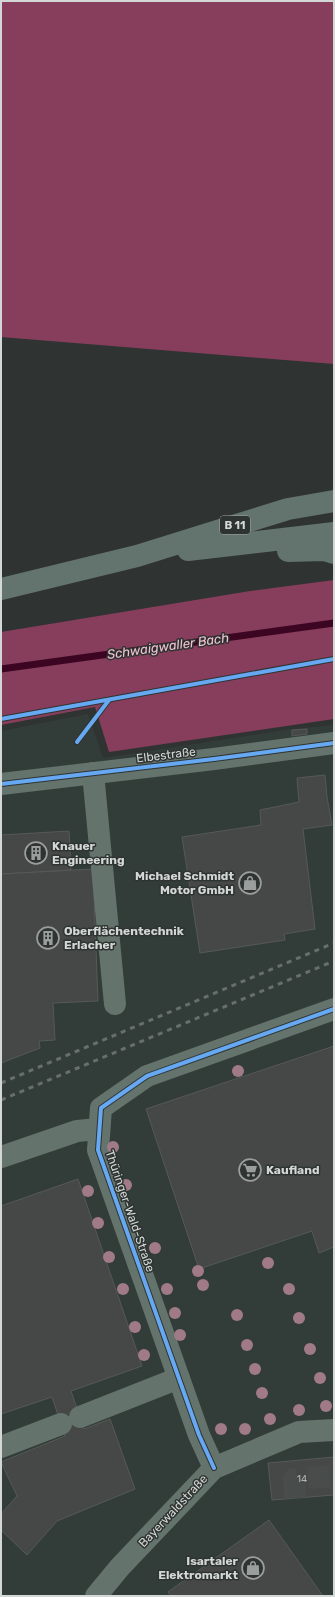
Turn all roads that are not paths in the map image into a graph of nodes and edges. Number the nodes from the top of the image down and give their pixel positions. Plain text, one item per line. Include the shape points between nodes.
1 (334, 501) edge
2 (334, 533) edge
3 (250, 544) junction
4 (334, 553) edge
5 (137, 556) junction
6 (1, 589) edge
7 (334, 744) edge
8 (93, 773) junction
9 (1, 784) edge
10 (115, 1004) dead end
11 (334, 1009) edge
12 (100, 1129) junction
13 (1, 1157) edge
14 (179, 1378) junction
15 (334, 1430) edge
16 (1, 1447) edge
17 (214, 1468) junction
18 (96, 1596) edge

1 - 5 main road, B 11 via 288,509
2 - 3 main road, B 11
3 - 4 main road via 275,551 324,550
3 - 5 main road, B 11
5 - 6 main road, B 11
7 - 8 street, Elbestraße
8 - 9 street, Elbestraße
8 - 10 street
11 - 12 street, Thüringer-Wald-Straße via 147,1076 101,1108
12 - 13 street via 77,1131
12 - 14 street, Thüringer-Wald-Straße via 98,1150
14 - 16 street
14 - 17 street, Thüringer-Wald-Straße via 199,1435
15 - 17 street, Bayerwaldstraße via 299,1432
17 - 18 street, Bayerwaldstraße

